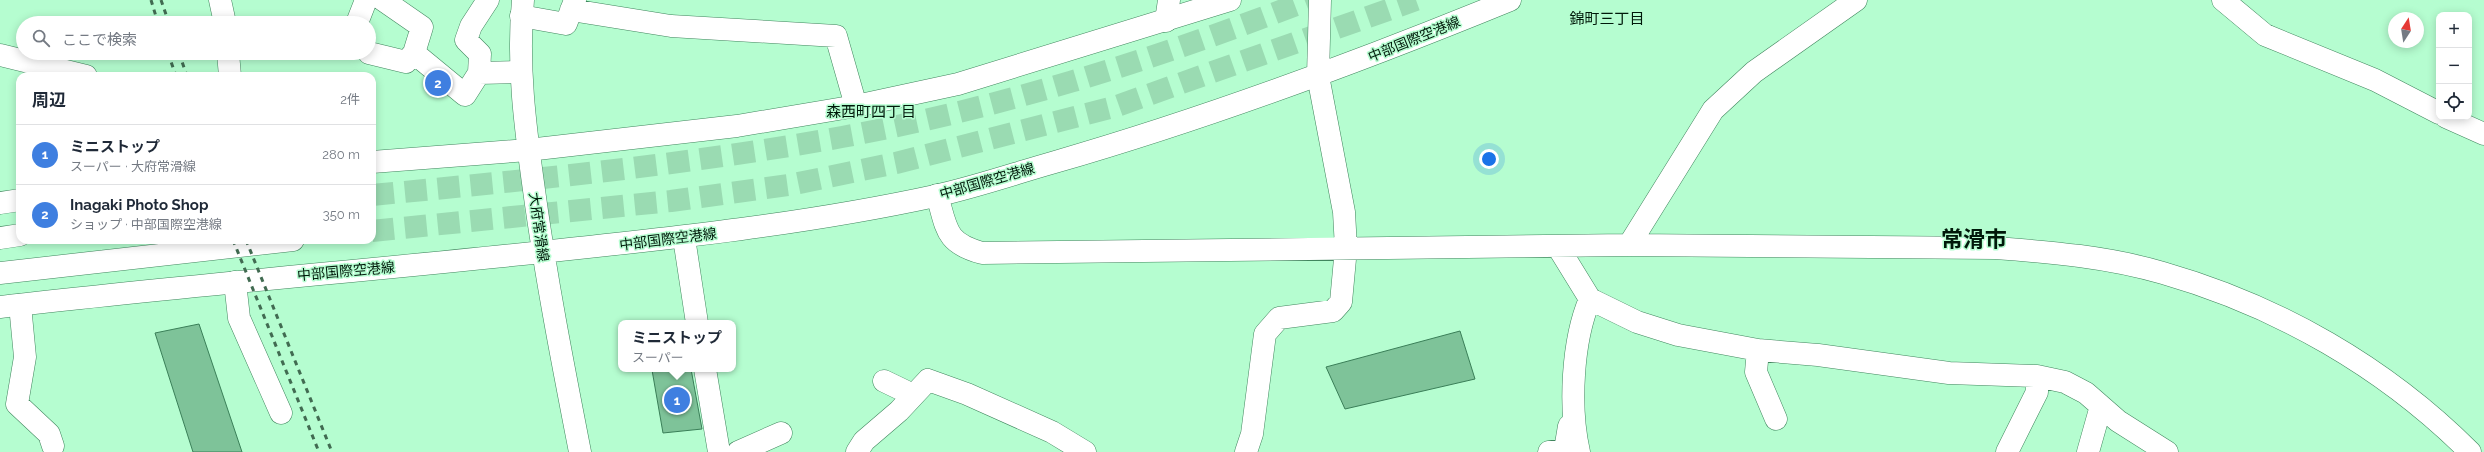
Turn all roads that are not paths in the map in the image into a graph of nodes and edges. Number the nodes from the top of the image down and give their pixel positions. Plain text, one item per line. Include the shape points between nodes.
1 (366, 0) edge
2 (383, 0) edge
3 (488, 0) edge
4 (1230, 0) edge
5 (1320, 0) edge
6 (1510, 0) edge
7 (1856, 0) edge
8 (2223, 0) edge
9 (573, 5) edge
10 (522, 8) edge
11 (1168, 10) edge
12 (360, 16) edge
13 (414, 53) junction
14 (0, 55) edge
15 (376, 55) edge
16 (16, 59) edge
17 (20, 60) edge
18 (229, 60) edge
19 (70, 72) edge
20 (230, 72) edge
21 (520, 72) junction
22 (479, 73) junction
23 (1318, 76) junction
24 (856, 106) junction
25 (2436, 111) edge
26 (2453, 120) edge
27 (2484, 134) edge
28 (528, 150) junction
29 (376, 162) edge
30 (937, 196) junction
31 (16, 201) edge
32 (0, 203) edge
33 (16, 236) edge
34 (0, 238) edge
35 (684, 238) junction
36 (257, 244) edge
37 (1629, 245) junction
38 (1558, 247) junction
39 (1346, 248) junction
40 (542, 252) junction
41 (0, 273) edge
42 (235, 282) junction
43 (1590, 299) junction
44 (10, 306) edge
45 (697, 320) edge
46 (1758, 350) junction
47 (706, 372) edge
48 (2037, 376) junction
49 (884, 381) dead end
50 (914, 395) junction
51 (2104, 408) junction
52 (280, 413) dead end
53 (1776, 419) dead end
54 (1573, 426) junction
55 (781, 433) dead end
56 (54, 450) edge
57 (580, 452) edge
58 (719, 452) edge
59 (738, 452) edge
60 (856, 452) edge
61 (1085, 452) edge
62 (1246, 452) edge
63 (1549, 452) edge
64 (1579, 452) edge
65 (2007, 452) edge
66 (2088, 452) edge
67 (2167, 452) edge
68 (2470, 452) edge

1 - 12 main road
2 - 13 main road via 422,27
3 - 22 main road via 471,26 466,40 480,54
4 - 11 main road
5 - 23 main road
6 - 23 main road, 中部国際空港線
7 - 37 main road via 1754,72 1713,110
8 - 25 main road via 2265,35 2375,80
9 - 10 main road via 566,24
9 - 24 main road via 671,26 836,36
10 - 21 main road, 大府常滑線
11 - 24 main road via 958,84
13 - 15 main road via 406,62
13 - 22 main road via 464,95
14 - 16 main road
17 - 19 main road
18 - 20 main road
21 - 22 main road
21 - 28 main road, 大府常滑線
23 - 30 main road, 中部国際空港線 via 1113,145
23 - 39 main road via 1344,212
24 - 28 main road via 737,126
26 - 27 main road
28 - 29 main road
28 - 40 main road, 大府常滑線
30 - 35 main road, 中部国際空港線 via 800,222
30 - 39 main road via 948,232 963,248 982,253
31 - 32 main road
33 - 34 main road
35 - 40 main road, 中部国際空港線
35 - 45 main road
36 - 41 main road
37 - 38 main road
37 - 68 main road via 1995,248 2050,252 2161,272 2264,308 2315,335 2408,397
38 - 39 main road
38 - 43 main road
39 - 62 main road via 1341,302 1333,311 1279,318 1265,334 1252,434
40 - 42 main road, 中部国際空港線
40 - 57 main road, 大府常滑線
42 - 44 main road, 中部国際空港線
42 - 52 main road via 238,318
43 - 46 main road via 1637,322 1678,335
43 - 54 main road via 1585,311 1573,383
44 - 56 main road via 25,357 17,404 49,434
46 - 48 main road via 1818,355 1949,373
46 - 53 main road via 1756,372
47 - 58 main road
48 - 51 main road via 2065,382 2086,392
48 - 65 main road via 2036,392
49 - 50 main road
50 - 60 main road
50 - 61 main road via 928,380 967,394 1052,432
51 - 66 main road via 2099,413
51 - 67 main road via 2118,421
54 - 63 main road via 1569,426 1565,450
54 - 64 main road
55 - 59 main road

